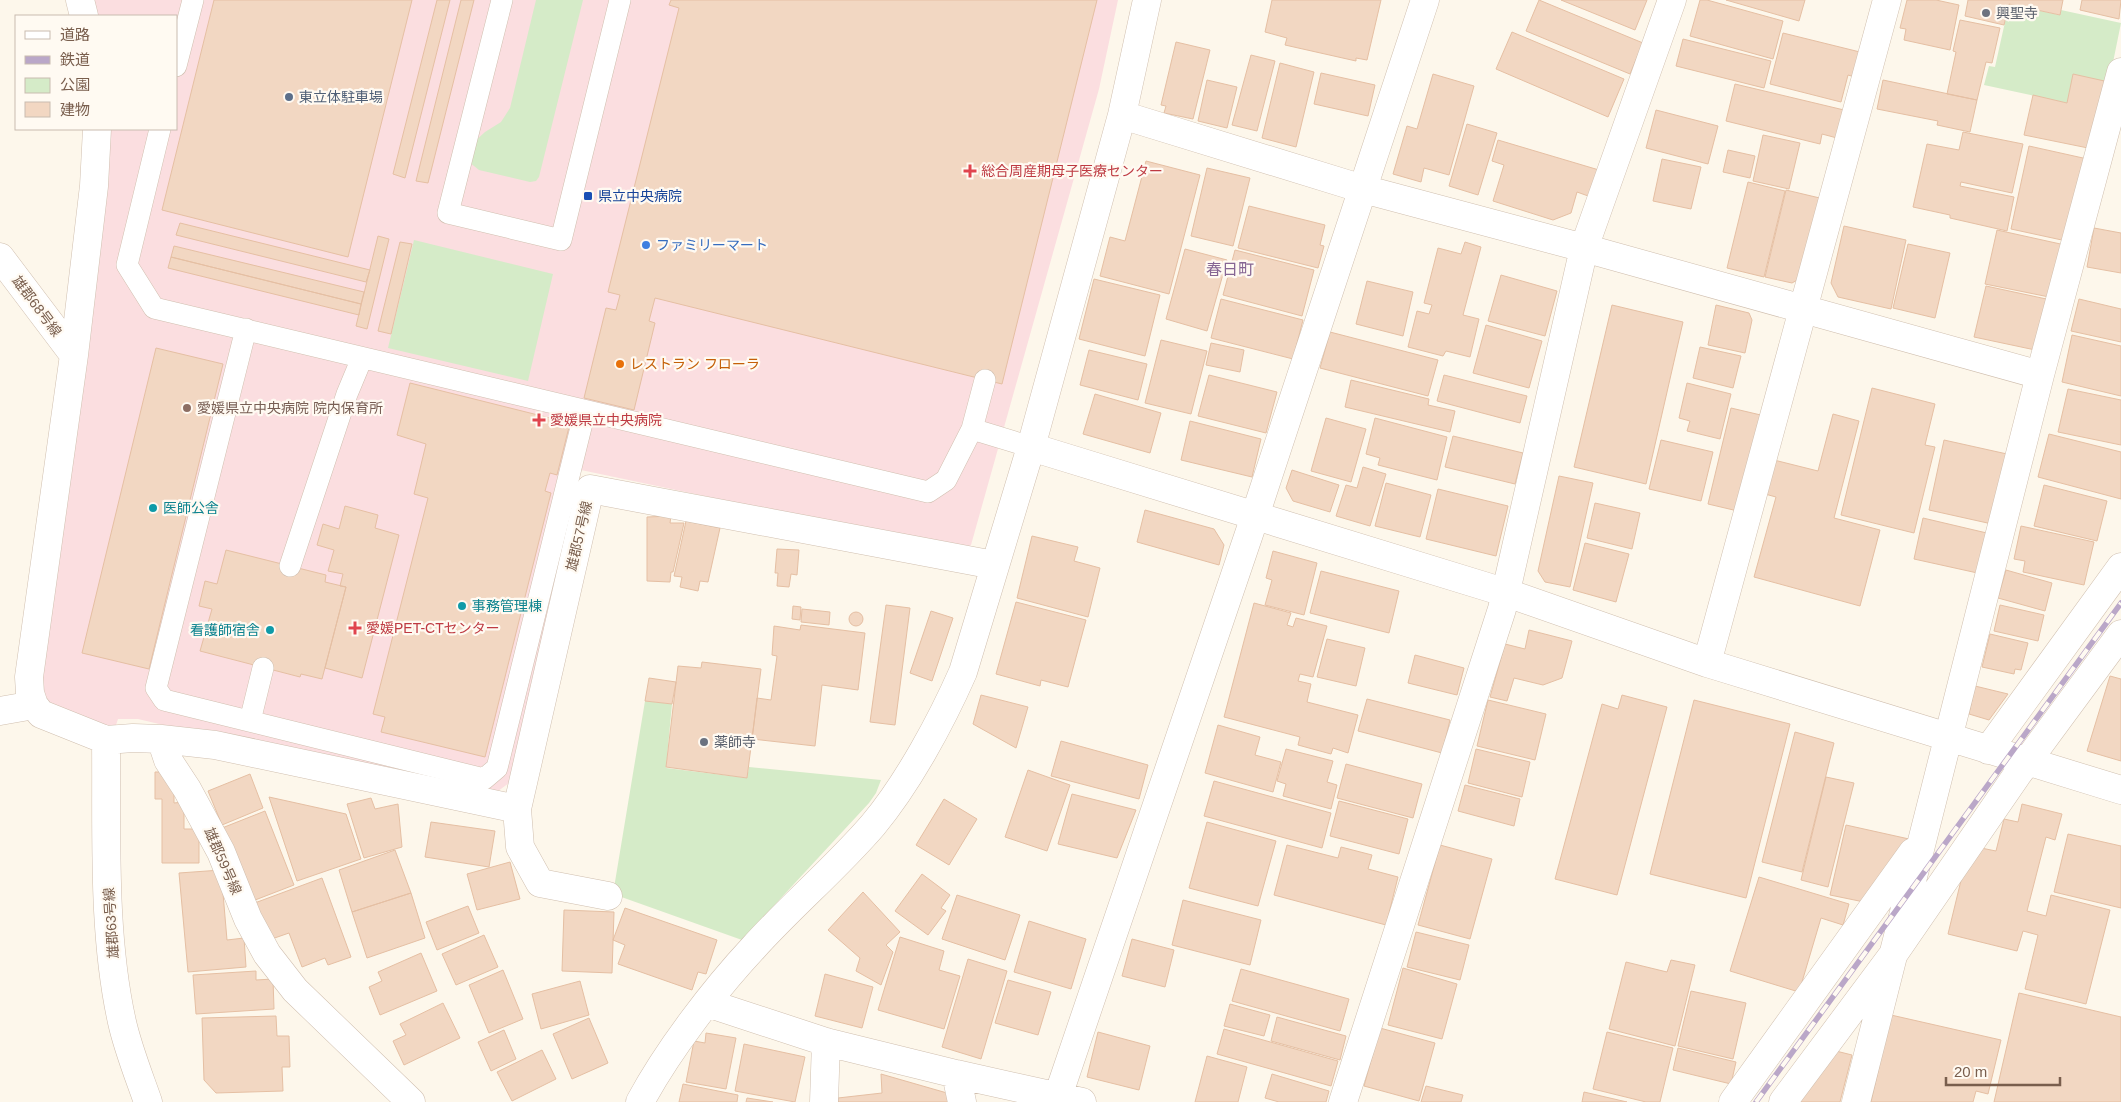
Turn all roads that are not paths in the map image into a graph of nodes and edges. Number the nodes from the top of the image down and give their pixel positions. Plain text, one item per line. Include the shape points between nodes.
1 (80, 0) edge
2 (193, 0) edge
3 (502, 0) edge
4 (620, 0) edge
5 (1147, 0) edge
6 (1425, 0) edge
7 (1672, 0) edge
8 (1887, 0) edge
9 (84, 15) edge
10 (178, 58) edge
11 (2121, 72) edge
12 (1122, 115) junction
13 (97, 130) edge
14 (160, 130) edge
15 (1363, 189) junction
16 (1584, 248) junction
17 (0, 257) edge
18 (1803, 308) junction
19 (246, 329) junction
20 (74, 355) junction
21 (362, 358) junction
22 (2040, 374) junction
23 (985, 380) dead end
24 (585, 411) junction
25 (972, 429) junction
26 (1031, 447) junction
27 (578, 486) junction
28 (1255, 516) junction
29 (994, 565) junction
30 (290, 566) dead end
31 (2121, 567) edge
32 (1507, 593) junction
33 (2121, 634) edge
34 (1707, 664) junction
35 (263, 668) dead end
36 (34, 705) junction
37 (0, 711) edge
38 (223, 714) junction
39 (250, 721) junction
40 (1949, 737) junction
41 (161, 739) junction
42 (106, 740) junction
43 (215, 745) junction
44 (1988, 750) junction
45 (2027, 761) junction
46 (2121, 790) edge
47 (517, 808) junction
48 (1922, 840) junction
49 (608, 896) dead end
50 (1895, 952) junction
51 (707, 1004) junction
52 (826, 1042) junction
53 (956, 1074) junction
54 (1070, 1099) edge
55 (148, 1102) edge
56 (411, 1102) edge
57 (640, 1102) edge
58 (824, 1102) edge
59 (962, 1102) edge
60 (1343, 1102) edge
61 (1733, 1102) edge
62 (1782, 1102) edge
63 (1856, 1102) edge

1 - 9 street
2 - 10 lane
3 - 4 lane via 448,213 561,240
5 - 12 street
6 - 15 street
7 - 16 street
8 - 18 street
11 - 22 street
12 - 15 street
12 - 26 street
13 - 20 street via 94,186
14 - 19 lane via 127,266 154,308
15 - 16 street
15 - 28 street
16 - 18 street
16 - 32 street
17 - 20 street, 雄郡68号線
18 - 22 street
18 - 34 street
19 - 21 lane
19 - 38 lane via 156,688 164,700
20 - 36 street via 29,677
21 - 24 lane
21 - 30 lane
22 - 40 street
23 - 25 lane
24 - 25 lane via 928,492 946,480
24 - 27 lane
25 - 26 lane
26 - 28 street
26 - 29 street
27 - 29 street, 雄郡57号線
27 - 39 lane via 497,768 484,779
27 - 47 street, 雄郡57号線
28 - 32 street
28 - 54 street
29 - 51 street via 963,672 906,779 873,825 753,948
31 - 44 street
32 - 34 street
32 - 60 street
33 - 45 street
34 - 40 street
35 - 39 lane
36 - 37 street
36 - 42 street via 41,714
38 - 39 lane
38 - 43 lane
40 - 44 street
40 - 48 street
41 - 42 street
41 - 43 street
41 - 56 street, 雄郡59号線 via 168,760 206,821 248,918 268,954 295,990
42 - 55 street, 雄郡63号線 via 108,901 114,977 122,1023
43 - 47 street
44 - 45 street
45 - 46 street
45 - 50 street
47 - 49 street, 雄郡57号線 via 520,847 540,884
48 - 50 street
48 - 61 street
50 - 62 street
50 - 63 street
51 - 52 street
51 - 57 street via 654,1076
52 - 53 street
52 - 58 street
53 - 54 street
53 - 59 street

